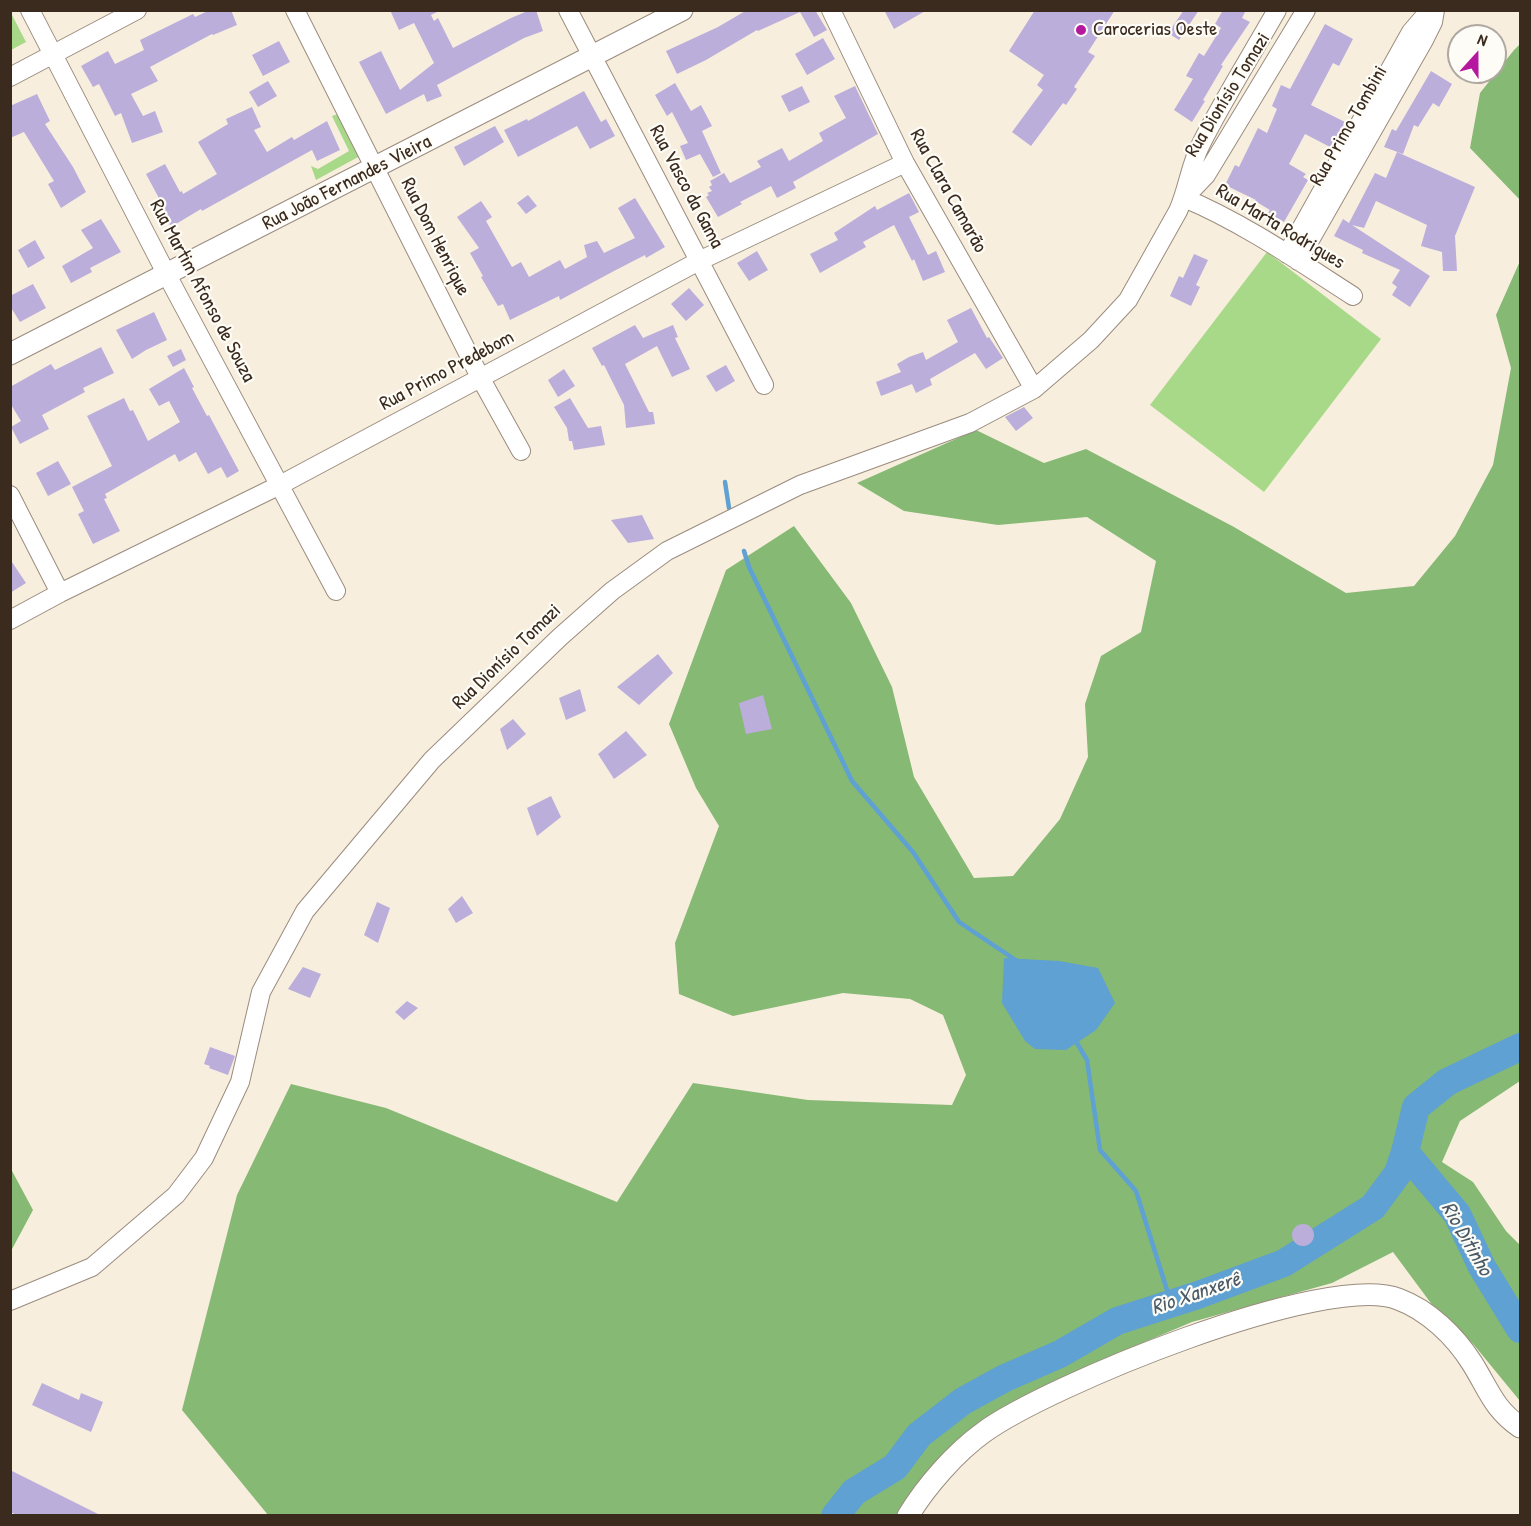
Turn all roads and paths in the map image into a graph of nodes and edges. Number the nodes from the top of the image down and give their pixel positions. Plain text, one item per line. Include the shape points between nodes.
1 (30, 10) edge
2 (137, 10) edge
3 (295, 10) edge
4 (568, 10) edge
5 (682, 10) edge
6 (831, 10) edge
7 (1277, 10) edge
8 (1306, 10) edge
9 (1430, 10) edge
10 (1435, 10) edge
11 (53, 53) junction
12 (593, 57) junction
13 (10, 77) edge
14 (905, 163) junction
15 (376, 168) junction
16 (1184, 198) junction
17 (1292, 257) junction
18 (699, 261) junction
19 (167, 275) junction
20 (1353, 296) dead end
21 (10, 354) edge
22 (481, 379) junction
23 (764, 385) dead end
24 (1034, 389) junction
25 (521, 451) dead end
26 (280, 485) junction
27 (10, 495) edge
28 (336, 591) dead end
29 (60, 593) junction
30 (10, 621) edge
31 (10, 1301) edge
32 (1521, 1427) edge
33 (908, 1515) edge

1 - 11 street, Rua Martim Afonso de Souza
2 - 11 street
3 - 15 street, Rua Dom Henrique
4 - 12 street, Rua Vasco da Gama
5 - 12 street, Rua João Fernandes Vieira
6 - 14 street, Rua Clara Camarão
7 - 16 street, Rua Dionísio Tomazi via 1201,142
8 - 16 street, Rua Dionísio Tomazi via 1206,175
9 - 17 street, Rua Primo Tombini via 1411,32
10 - 17 street, Rua Primo Tombini via 1424,40
11 - 13 street
11 - 19 street, Rua Martim Afonso de Souza
12 - 15 street, Rua João Fernandes Vieira
12 - 18 street, Rua Vasco da Gama
14 - 18 street, Rua Primo Predebom
14 - 24 street, Rua Clara Camarão
15 - 19 street, Rua João Fernandes Vieira
15 - 22 street, Rua Dom Henrique
16 - 17 street, Rua Marta Rodrigues
16 - 24 street, Rua Dionísio Tomazi via 1128,300 1091,340
17 - 20 street, Rua Marta Rodrigues
18 - 22 street, Rua Primo Predebom
18 - 23 street, Rua Vasco da Gama
19 - 21 street, Rua João Fernandes Vieira
19 - 26 street, Rua Martim Afonso de Souza
22 - 25 street, Rua Dom Henrique
22 - 26 street, Rua Primo Predebom
24 - 31 street, Rua Dionísio Tomazi via 970,423 800,485 667,551 587,612 432,760 305,911 261,992 240,1082 204,1158 176,1195 92,1267
26 - 28 street, Rua Martim Afonso de Souza
26 - 29 street, Rua Primo Predebom
27 - 29 street
29 - 30 street, Rua Primo Predebom
32 - 33 street via 1490,1397 1472,1362 1452,1336 1425,1313 1396,1298 1366,1293 1299,1303 1239,1319 1149,1352 1010,1414 953,1458

